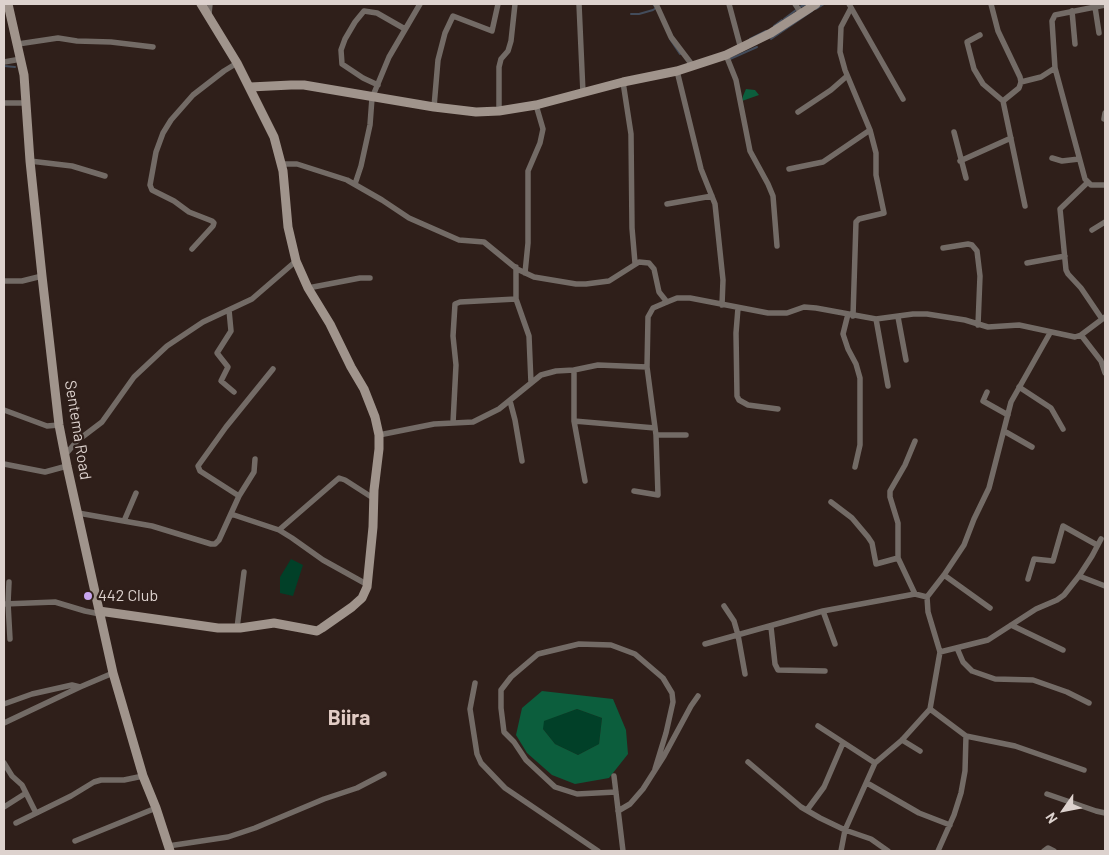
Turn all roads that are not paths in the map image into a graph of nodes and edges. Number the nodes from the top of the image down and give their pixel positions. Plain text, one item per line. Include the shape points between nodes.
1 (8, 4) edge
2 (201, 4) edge
3 (210, 4) edge
4 (420, 4) edge
5 (498, 4) edge
6 (515, 4) edge
7 (579, 4) edge
8 (656, 4) edge
9 (729, 4) edge
10 (795, 4) edge
11 (816, 4) edge
12 (991, 4) edge
13 (1105, 5) edge
14 (850, 6) edge
15 (1095, 7) junction
16 (1072, 12) junction
17 (801, 13) junction
18 (209, 14) junction
19 (405, 29) junction
20 (1099, 33) dead end
21 (980, 35) dead end
22 (18, 44) junction
23 (1075, 44) dead end
24 (153, 47) dead end
25 (741, 49) junction
26 (726, 55) junction
27 (22, 59) junction
28 (4, 62) edge
29 (237, 63) junction
30 (693, 66) junction
31 (1055, 68) junction
32 (677, 71) junction
33 (847, 76) junction
34 (623, 82) junction
35 (1021, 82) junction
36 (378, 85) junction
37 (250, 88) junction
38 (584, 93) junction
39 (372, 98) junction
40 (903, 99) dead end
41 (1003, 101) junction
42 (26, 102) junction
43 (4, 103) edge
44 (536, 105) junction
45 (434, 107) junction
46 (499, 111) junction
47 (798, 112) dead end
48 (870, 130) junction
49 (954, 132) dead end
50 (1011, 138) junction
51 (1052, 158) dead end
52 (1079, 159) junction
53 (30, 161) junction
54 (960, 161) junction
55 (281, 164) junction
56 (789, 169) dead end
57 (105, 176) dead end
58 (966, 178) dead end
59 (1088, 183) junction
60 (354, 184) junction
61 (1105, 185) edge
62 (712, 196) junction
63 (668, 204) dead end
64 (1025, 206) dead end
65 (1105, 222) edge
66 (1092, 230) dead end
67 (777, 246) dead end
68 (943, 248) dead end
69 (192, 249) dead end
70 (1065, 256) junction
71 (296, 261) junction
72 (635, 263) junction
73 (1027, 263) dead end
74 (516, 267) junction
75 (525, 272) junction
76 (42, 276) junction
77 (370, 278) dead end
78 (4, 280) edge
79 (308, 288) junction
80 (516, 299) junction
81 (667, 302) junction
82 (722, 305) junction
83 (738, 308) junction
84 (230, 310) junction
85 (850, 315) junction
86 (898, 316) junction
87 (1104, 318) edge
88 (876, 319) junction
89 (978, 324) junction
90 (1050, 332) junction
91 (1081, 336) junction
92 (906, 360) dead end
93 (647, 367) junction
94 (273, 368) dead end
95 (574, 370) junction
96 (1105, 373) edge
97 (531, 383) junction
98 (888, 386) dead end
99 (1019, 388) junction
100 (234, 392) dead end
101 (987, 392) dead end
102 (510, 401) junction
103 (778, 409) dead end
104 (4, 410) edge
105 (1008, 416) junction
106 (574, 421) junction
107 (453, 423) junction
108 (59, 425) junction
109 (1063, 429) dead end
110 (1004, 431) junction
111 (655, 432) junction
112 (379, 435) junction
113 (686, 435) dead end
114 (915, 440) dead end
115 (1032, 447) dead end
116 (65, 455) junction
117 (254, 459) dead end
118 (522, 461) dead end
119 (4, 464) edge
120 (67, 466) junction
121 (855, 467) dead end
122 (586, 481) dead end
123 (634, 492) dead end
124 (136, 493) dead end
125 (239, 496) junction
126 (373, 498) junction
127 (831, 502) dead end
128 (78, 513) junction
129 (231, 514) junction
130 (124, 521) junction
131 (279, 530) junction
132 (1101, 539) dead end
133 (1097, 545) junction
134 (898, 558) junction
135 (244, 572) dead end
136 (944, 575) junction
137 (1079, 576) junction
138 (1028, 579) dead end
139 (9, 582) dead end
140 (368, 585) junction
141 (1105, 586) edge
142 (915, 594) junction
143 (927, 597) junction
144 (6, 603) edge
145 (724, 606) dead end
146 (990, 608) dead end
147 (823, 611) junction
148 (100, 612) junction
149 (1011, 625) junction
150 (771, 627) junction
151 (236, 628) junction
152 (738, 634) junction
153 (10, 639) dead end
154 (705, 644) dead end
155 (835, 644) dead end
156 (957, 648) junction
157 (1063, 650) dead end
158 (940, 652) junction
159 (825, 671) dead end
160 (113, 673) junction
161 (745, 674) dead end
162 (475, 683) dead end
163 (80, 686) junction
164 (698, 696) dead end
165 (1089, 703) dead end
166 (4, 704) edge
167 (930, 709) junction
168 (4, 723) edge
169 (818, 726) dead end
170 (966, 736) junction
171 (902, 740) junction
172 (843, 743) junction
173 (920, 751) dead end
174 (748, 762) dead end
175 (4, 763) edge
176 (875, 763) junction
177 (655, 769) junction
178 (1084, 770) dead end
179 (384, 774) dead end
180 (144, 776) junction
181 (614, 776) dead end
182 (867, 783) junction
183 (616, 792) junction
184 (26, 793) junction
185 (1047, 794) dead end
186 (4, 807) edge
187 (156, 808) junction
188 (807, 810) junction
189 (618, 811) junction
190 (36, 813) junction
191 (1105, 813) edge
192 (16, 823) dead end
193 (950, 825) junction
194 (845, 830) junction
195 (75, 840) dead end
196 (169, 848) edge
197 (598, 851) edge
198 (623, 851) edge
199 (841, 851) edge
200 (888, 851) edge
201 (940, 851) edge
202 (1044, 851) edge
203 (1054, 851) edge

1 - 22 street, Sentema Road
2 - 18 street
3 - 18 street
4 - 19 street
5 - 45 street via 492,31 453,16 438,60
6 - 46 street via 511,41 499,66
7 - 38 street
8 - 30 street via 670,37
9 - 25 street
10 - 17 street
11 - 17 street
12 - 35 street via 998,31
13 - 15 street
14 - 33 street via 839,46
14 - 40 street
15 - 16 street
15 - 20 street
16 - 23 street
16 - 31 street via 1055,15 1052,21
17 - 25 street
18 - 29 street
19 - 36 street
19 - 36 street via 377,13 364,11 345,39 341,50 342,64
21 - 41 street via 967,42 974,69 983,84
22 - 24 street via 53,38
22 - 27 street, Sentema Road
25 - 26 street
26 - 30 street
26 - 67 street via 736,80 750,151 773,196
27 - 28 street
27 - 42 street, Sentema Road
29 - 37 street
29 - 69 street via 194,96 171,120 156,152 150,185 152,190 214,223
30 - 32 street
31 - 35 street via 1042,77
31 - 52 street
32 - 34 street
32 - 62 street via 700,169
33 - 47 street
33 - 48 street
34 - 38 street
34 - 72 street via 631,134
35 - 41 street
36 - 39 street
37 - 39 street via 304,86
37 - 55 street via 277,144
38 - 44 street
39 - 45 street
39 - 60 street via 370,125
41 - 50 street
42 - 43 street
42 - 53 street, Sentema Road
44 - 46 street
44 - 75 street via 543,128 528,171
45 - 46 street
48 - 56 street via 823,162
48 - 85 street via 884,213 859,218 856,222
49 - 54 street
50 - 54 street
50 - 64 street
51 - 52 street via 1062,161
52 - 59 street
53 - 57 street via 72,166
53 - 76 street, Sentema Road
54 - 58 street
55 - 60 street via 297,164
55 - 71 street via 288,227
59 - 61 street
59 - 70 street via 1060,209
60 - 74 street via 409,218 459,240 484,242
62 - 63 street
62 - 82 street via 723,280
65 - 66 street
68 - 89 street via 968,244 977,251 980,276
70 - 73 street
70 - 87 street via 1068,274
71 - 79 street
71 - 84 street via 252,298
72 - 75 street via 609,281 586,284 528,276
72 - 81 street via 652,266 659,292
74 - 75 street
74 - 80 street
76 - 78 street via 22,281
76 - 108 street, Sentema Road
77 - 79 street
79 - 112 street via 364,389
80 - 97 street via 530,336
80 - 107 street via 455,304
81 - 82 street via 690,298
81 - 93 street via 648,313
82 - 83 street
83 - 85 street via 787,313 804,307
83 - 103 street via 737,396 748,405
84 - 100 street via 231,331 217,353 228,367 221,381
84 - 116 street via 203,322 167,346 134,376 102,422
85 - 88 street
85 - 121 street via 843,334 860,378 860,445
86 - 88 street
86 - 89 street via 927,314
86 - 92 street
87 - 91 street
88 - 98 street
89 - 90 street via 988,327 1019,326
90 - 91 street
90 - 99 street
91 - 96 street via 1101,361
93 - 95 street via 598,365
93 - 111 street
94 - 125 street via 198,466 199,470
95 - 97 street via 548,372
95 - 106 street
97 - 102 street
99 - 105 street
99 - 109 street via 1051,408
101 - 105 street via 983,401
102 - 107 street via 480,420
102 - 118 street
104 - 108 street via 47,426
105 - 110 street
106 - 111 street
106 - 122 street
107 - 112 street
108 - 116 street, Sentema Road
110 - 115 street
110 - 136 street via 989,488 964,545
111 - 113 street
111 - 123 street via 658,495
112 - 126 street
114 - 134 street via 890,491 898,523
116 - 120 street, Sentema Road
117 - 125 street via 254,472
119 - 120 street via 45,472
120 - 128 street, Sentema Road
124 - 130 street
125 - 129 street
126 - 131 street via 339,478
126 - 140 street
127 - 134 street via 852,518 868,537 876,564
128 - 130 street
128 - 148 street, Sentema Road
129 - 130 street via 219,540 212,545 161,528
129 - 131 street
131 - 140 street
132 - 133 street
133 - 137 street
133 - 138 street via 1063,526 1053,561 1034,559
134 - 142 street
135 - 151 street
136 - 143 street
136 - 146 street
137 - 141 street
137 - 149 street via 1064,595
139 - 144 street
140 - 151 street via 362,598 317,631 274,623
142 - 143 street
142 - 147 street
143 - 158 street
144 - 148 street via 55,602
144 - 153 street
145 - 152 street
147 - 150 street
147 - 155 street
148 - 151 street
148 - 160 street, Sentema Road
149 - 156 street via 988,640
149 - 157 street
150 - 152 street
150 - 159 street via 778,670
152 - 154 street
152 - 161 street
156 - 158 street
156 - 165 street via 963,662 972,671 995,679 1033,680
158 - 167 street
160 - 163 street
160 - 180 street, Sentema Road
162 - 197 street via 470,709 481,762 505,788
163 - 166 street via 42,692
163 - 168 street
164 - 177 street
167 - 170 street
167 - 171 street
169 - 172 street
170 - 178 street via 1015,746
170 - 193 street via 965,771
171 - 173 street
171 - 176 street
172 - 176 street
172 - 188 street via 824,787
174 - 188 street
175 - 184 street
176 - 182 street
177 - 183 street via 673,702 672,693 663,678 635,654 611,645 579,644 538,654 510,677 501,690 504,732 526,760 555,787 577,794
177 - 189 street via 637,797
179 - 196 street via 255,828 228,837
180 - 187 street, Sentema Road
180 - 190 street via 94,782
181 - 183 street
182 - 193 street via 919,813
182 - 194 street
183 - 189 street
184 - 186 street
184 - 190 street
185 - 191 street
187 - 195 street
187 - 196 street, Sentema Road
188 - 194 street
189 - 198 street
190 - 192 street
193 - 201 street
194 - 199 street
194 - 200 street via 871,839
202 - 203 street via 1048,848

